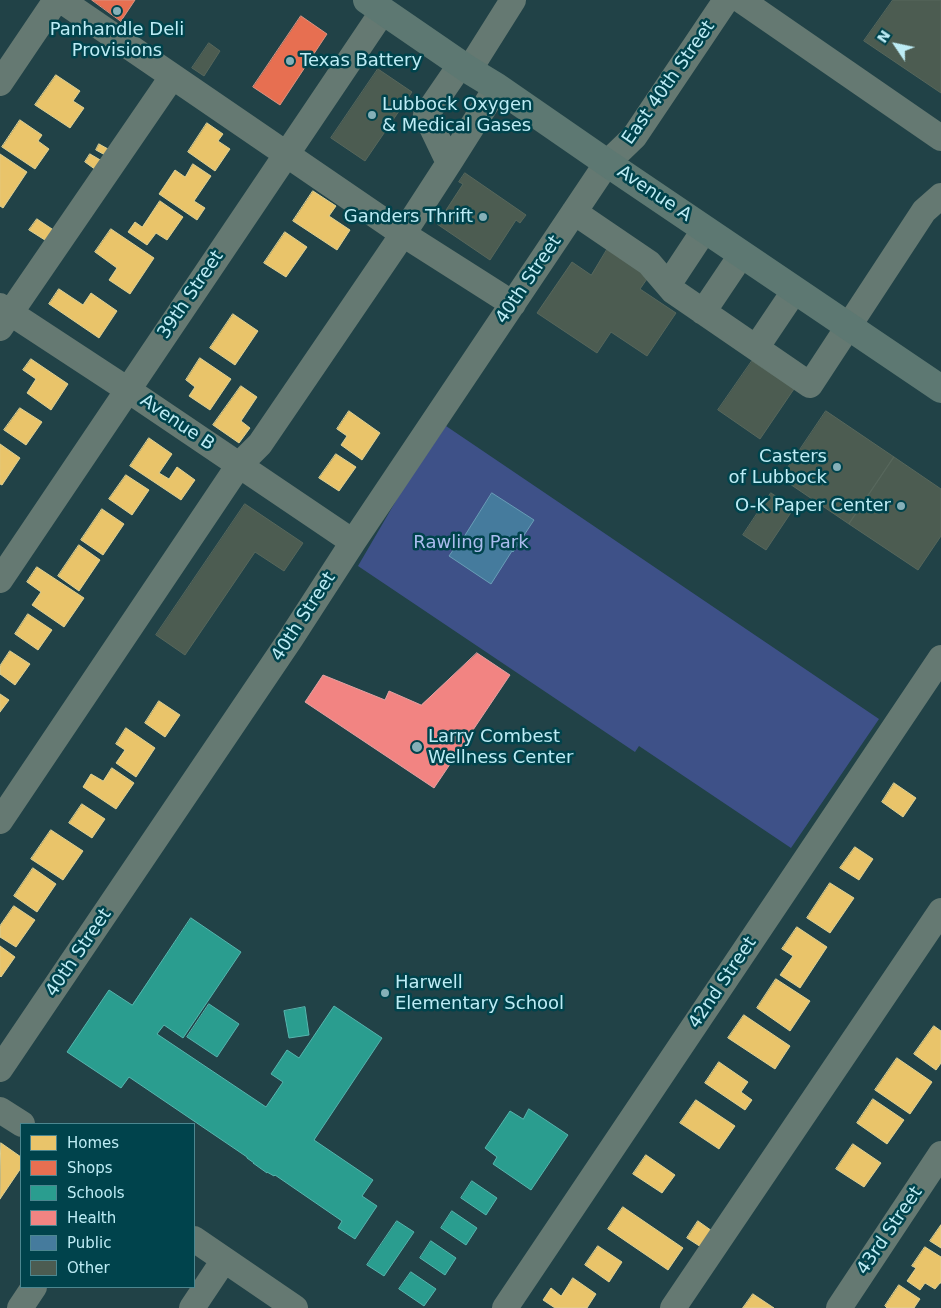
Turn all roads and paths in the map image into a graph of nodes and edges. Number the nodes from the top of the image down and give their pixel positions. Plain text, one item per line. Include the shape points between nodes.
1 (56, 0) edge
2 (61, 0) edge
3 (513, 0) edge
4 (726, 0) edge
5 (741, 0) edge
6 (375, 5) edge
7 (465, 67) junction
8 (172, 77) junction
9 (0, 83) edge
10 (497, 87) junction
11 (941, 138) edge
12 (286, 154) junction
13 (450, 163) junction
14 (607, 163) junction
15 (941, 196) edge
16 (574, 212) junction
17 (705, 229) junction
18 (403, 234) junction
19 (742, 254) junction
20 (668, 285) junction
21 (796, 290) junction
22 (513, 304) junction
23 (702, 312) junction
24 (3, 315) edge
25 (849, 327) junction
26 (756, 348) junction
27 (941, 388) edge
28 (128, 390) junction
29 (239, 465) junction
30 (353, 542) junction
31 (0, 580) edge
32 (939, 665) edge
33 (0, 821) edge
34 (941, 911) edge
35 (0, 1070) edge
36 (0, 1110) edge
37 (20, 1123) edge
38 (941, 1154) edge
39 (195, 1240) edge
40 (224, 1260) junction
41 (33, 1288) edge
42 (20, 1308) edge
43 (192, 1308) edge
44 (295, 1308) edge
45 (505, 1308) edge
46 (673, 1308) edge
47 (839, 1308) edge

1 - 9 street
2 - 8 street
3 - 7 street
4 - 14 street, East 40th Street via 634,137
5 - 11 street
6 - 7 main road, Avenue A
6 - 12 street, 39th Street
7 - 10 main road, Avenue A
7 - 13 street via 426,115
8 - 12 street
8 - 24 street
10 - 13 street
10 - 14 main road, Avenue A
12 - 18 street
12 - 28 street, 39th Street
13 - 18 street
14 - 16 street, 40th Street
14 - 17 main road, Avenue A
15 - 25 street via 924,211
16 - 20 street via 649,263
16 - 22 street, 40th Street
17 - 19 main road, Avenue A
17 - 20 street
18 - 22 street
18 - 29 street via 260,444
19 - 21 main road, Avenue A
19 - 23 street
20 - 23 street
21 - 25 main road, Avenue A
21 - 26 street
22 - 30 street, 40th Street
23 - 26 street
24 - 28 street, Avenue B
25 - 26 street via 810,385
25 - 27 main road, Avenue A
28 - 29 street, Avenue B
28 - 31 street, 39th Street
29 - 30 street, Avenue B
29 - 33 street
30 - 35 street, 40th Street
32 - 45 street, 42nd Street
34 - 46 street
36 - 37 street
38 - 47 street, 43rd Street
39 - 40 street
40 - 43 street
40 - 44 street
41 - 42 street

